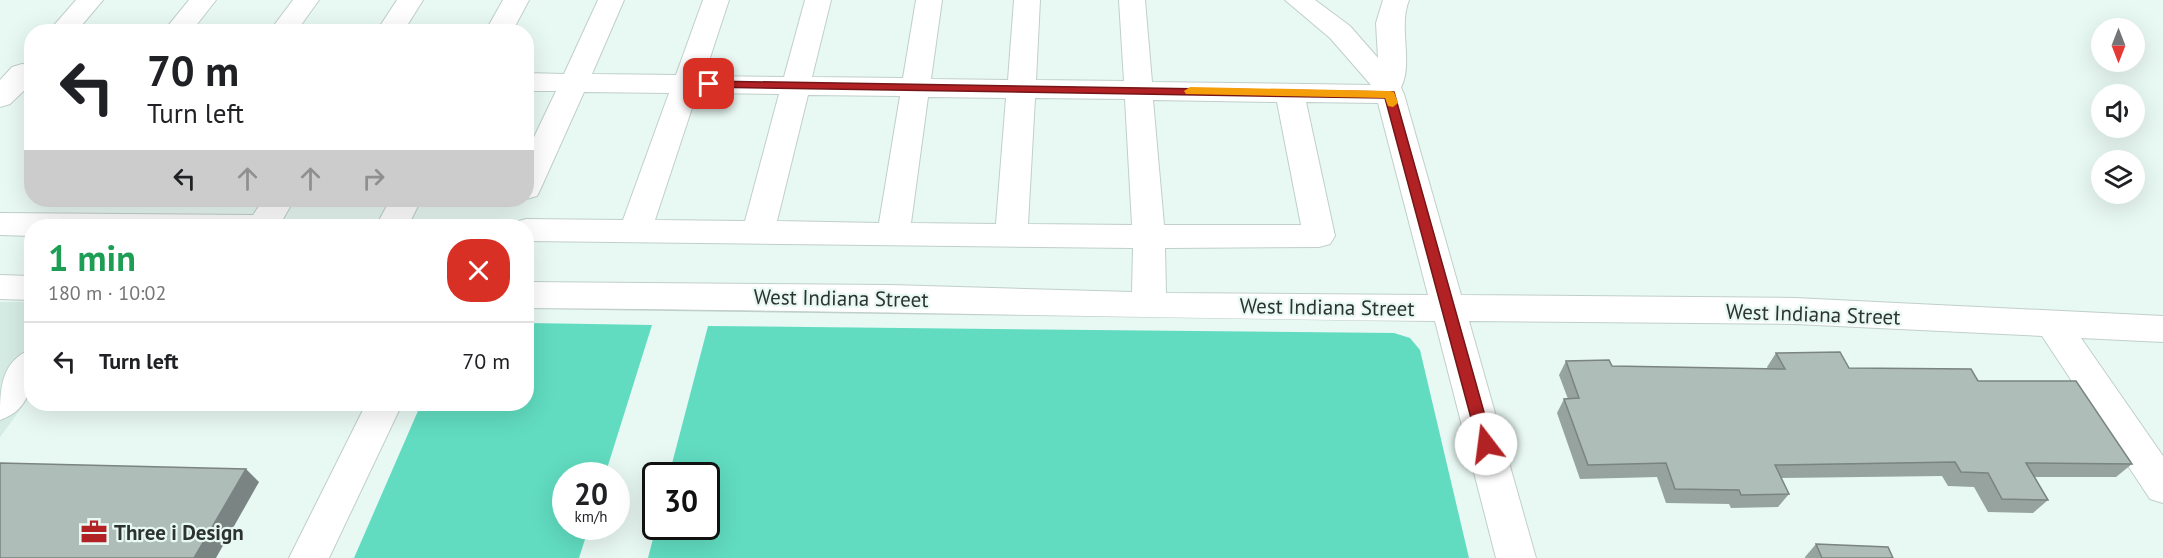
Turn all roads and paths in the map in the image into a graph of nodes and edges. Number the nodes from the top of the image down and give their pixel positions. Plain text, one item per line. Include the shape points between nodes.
1 (90, 0) edge
2 (203, 0) edge
3 (306, 0) edge
4 (410, 0) edge
5 (516, 0) edge
6 (611, 0) edge
7 (716, 0) edge
8 (819, 0) edge
9 (929, 0) edge
10 (1027, 0) edge
11 (1132, 0) edge
12 (1298, 0) edge
13 (1396, 0) edge
14 (68, 24) edge
15 (183, 24) edge
16 (288, 24) edge
17 (394, 24) edge
18 (502, 24) edge
19 (21, 71) edge
20 (534, 82) edge
21 (574, 82) junction
22 (687, 84) junction
23 (796, 85) junction
24 (916, 87) junction
25 (1022, 87) junction
26 (1141, 90) junction
27 (1389, 91) junction
28 (1290, 93) junction
29 (0, 98) edge
30 (534, 170) edge
31 (24, 207) edge
32 (149, 207) edge
33 (140, 219) edge
34 (6, 224) edge
35 (24, 224) edge
36 (534, 230) edge
37 (635, 231) junction
38 (758, 232) junction
39 (893, 234) junction
40 (1011, 236) junction
41 (1149, 237) junction
42 (0, 287) edge
43 (24, 288) edge
44 (534, 295) edge
45 (1149, 305) junction
46 (1449, 308) junction
47 (2053, 325) junction
48 (2163, 329) edge
49 (24, 374) edge
50 (0, 405) edge
51 (381, 411) edge
52 (2163, 487) edge
53 (309, 558) edge
54 (1516, 558) edge

1 - 14 main road
2 - 15 main road
3 - 16 main road
4 - 17 main road
5 - 18 main road
6 - 21 main road
7 - 22 main road
8 - 23 main road
9 - 24 main road
10 - 25 main road
11 - 26 main road
12 - 27 main road via 1340,32
13 - 27 main road via 1390,12 1395,73
19 - 29 main road
20 - 21 main road
21 - 22 main road
21 - 30 main road
22 - 23 main road
22 - 37 main road
23 - 24 main road
23 - 38 main road
24 - 25 main road
24 - 39 main road
25 - 26 main road
25 - 40 main road
26 - 28 main road
26 - 41 main road
27 - 28 main road
27 - 46 main road
28 - 41 main road via 1319,236
31 - 34 main road
32 - 33 main road
34 - 35 main road
36 - 37 main road
37 - 38 main road
38 - 39 main road
39 - 40 main road
40 - 41 main road
41 - 45 main road
42 - 43 main road
44 - 45 main road, West Indiana Street
45 - 46 main road, West Indiana Street
46 - 47 main road, West Indiana Street via 1795,311
46 - 54 main road
47 - 48 main road, West Indiana Street
47 - 52 main road
49 - 50 main road
51 - 53 main road

